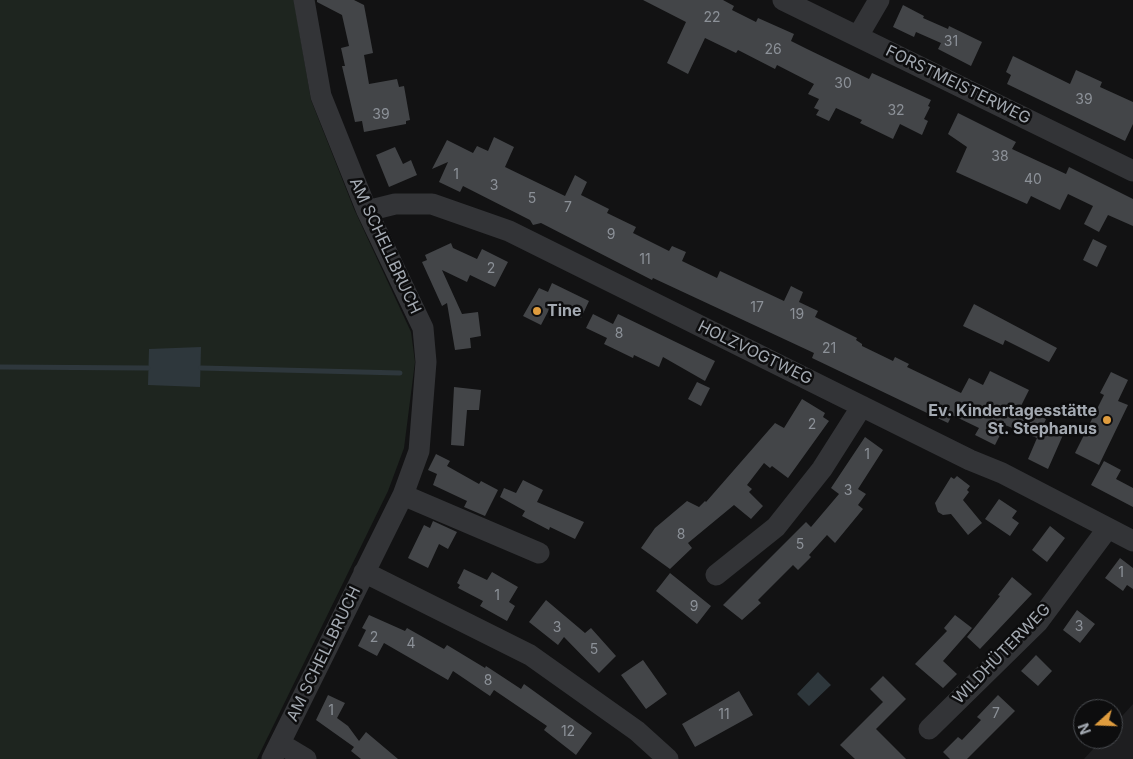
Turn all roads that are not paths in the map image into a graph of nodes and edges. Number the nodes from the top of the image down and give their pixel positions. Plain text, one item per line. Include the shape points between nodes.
1 (304, 0) edge
2 (782, 0) edge
3 (879, 0) edge
4 (858, 36) junction
5 (1133, 170) edge
6 (366, 211) junction
7 (862, 406) junction
8 (403, 495) junction
9 (1108, 528) junction
10 (1133, 541) edge
11 (539, 553) dead end
12 (364, 572) junction
13 (716, 574) dead end
14 (929, 729) dead end
15 (276, 751) edge
16 (306, 759) edge
17 (668, 759) edge

1 - 6 street, AM SCHELLBRUCH via 322,96
2 - 4 street, FORSTMEISTERWEG
3 - 4 street
4 - 5 street, FORSTMEISTERWEG
6 - 7 street, HOLZVOGTWEG via 395,204 432,204 509,231
6 - 8 street, AM SCHELLBRUCH via 423,328 426,362 420,443
7 - 9 street, HOLZVOGTWEG
7 - 13 street via 822,469 776,527
8 - 11 street
8 - 12 street, AM SCHELLBRUCH
9 - 10 street, HOLZVOGTWEG
9 - 14 street, WILDHÜTERWEG via 1038,622
12 - 15 street, AM SCHELLBRUCH
12 - 17 street via 530,655 637,730
15 - 16 street

